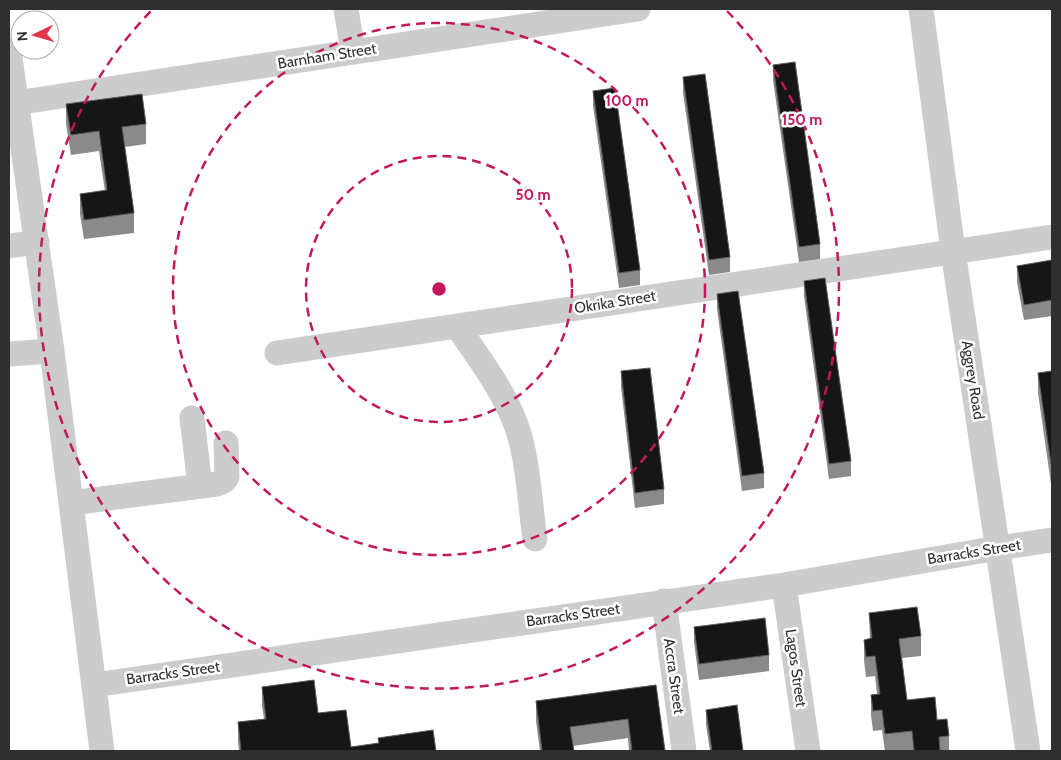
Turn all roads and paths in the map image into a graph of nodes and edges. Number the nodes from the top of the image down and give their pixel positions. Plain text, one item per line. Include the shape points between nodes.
1 (346, 9) edge
2 (638, 9) edge
3 (920, 9) edge
4 (576, 13) edge
5 (9, 51) edge
6 (353, 52) junction
7 (12, 103) edge
8 (1052, 237) edge
9 (37, 242) junction
10 (9, 246) edge
11 (953, 251) junction
12 (457, 326) junction
13 (52, 351) junction
14 (276, 353) dead end
15 (9, 354) edge
16 (192, 418) dead end
17 (226, 443) dead end
18 (200, 486) junction
19 (71, 503) junction
20 (535, 539) dead end
21 (1052, 540) edge
22 (998, 548) junction
23 (784, 585) junction
24 (664, 601) junction
25 (94, 685) junction
26 (102, 751) edge
27 (684, 751) edge
28 (808, 751) edge
29 (1028, 751) edge

1 - 6 street
2 - 4 street, Barnham Street
3 - 11 street, Aggrey Road
4 - 6 street, Barnham Street
5 - 7 street
6 - 7 street, Barnham Street
7 - 9 street
8 - 11 street, Okrika Street
9 - 10 street
9 - 13 street
11 - 12 street, Okrika Street
11 - 22 street, Aggrey Road
12 - 14 street, Okrika Street
12 - 20 street via 500,392 516,425
13 - 15 street
13 - 19 street
16 - 18 street
17 - 18 street via 227,476 224,481
18 - 19 street
19 - 25 street
21 - 22 street, Barracks Street
22 - 23 street, Barracks Street
22 - 29 street, Aggrey Road
23 - 24 street, Barracks Street
23 - 28 street, Lagos Street
24 - 25 street, Barracks Street
24 - 27 street, Accra Street
25 - 26 street

